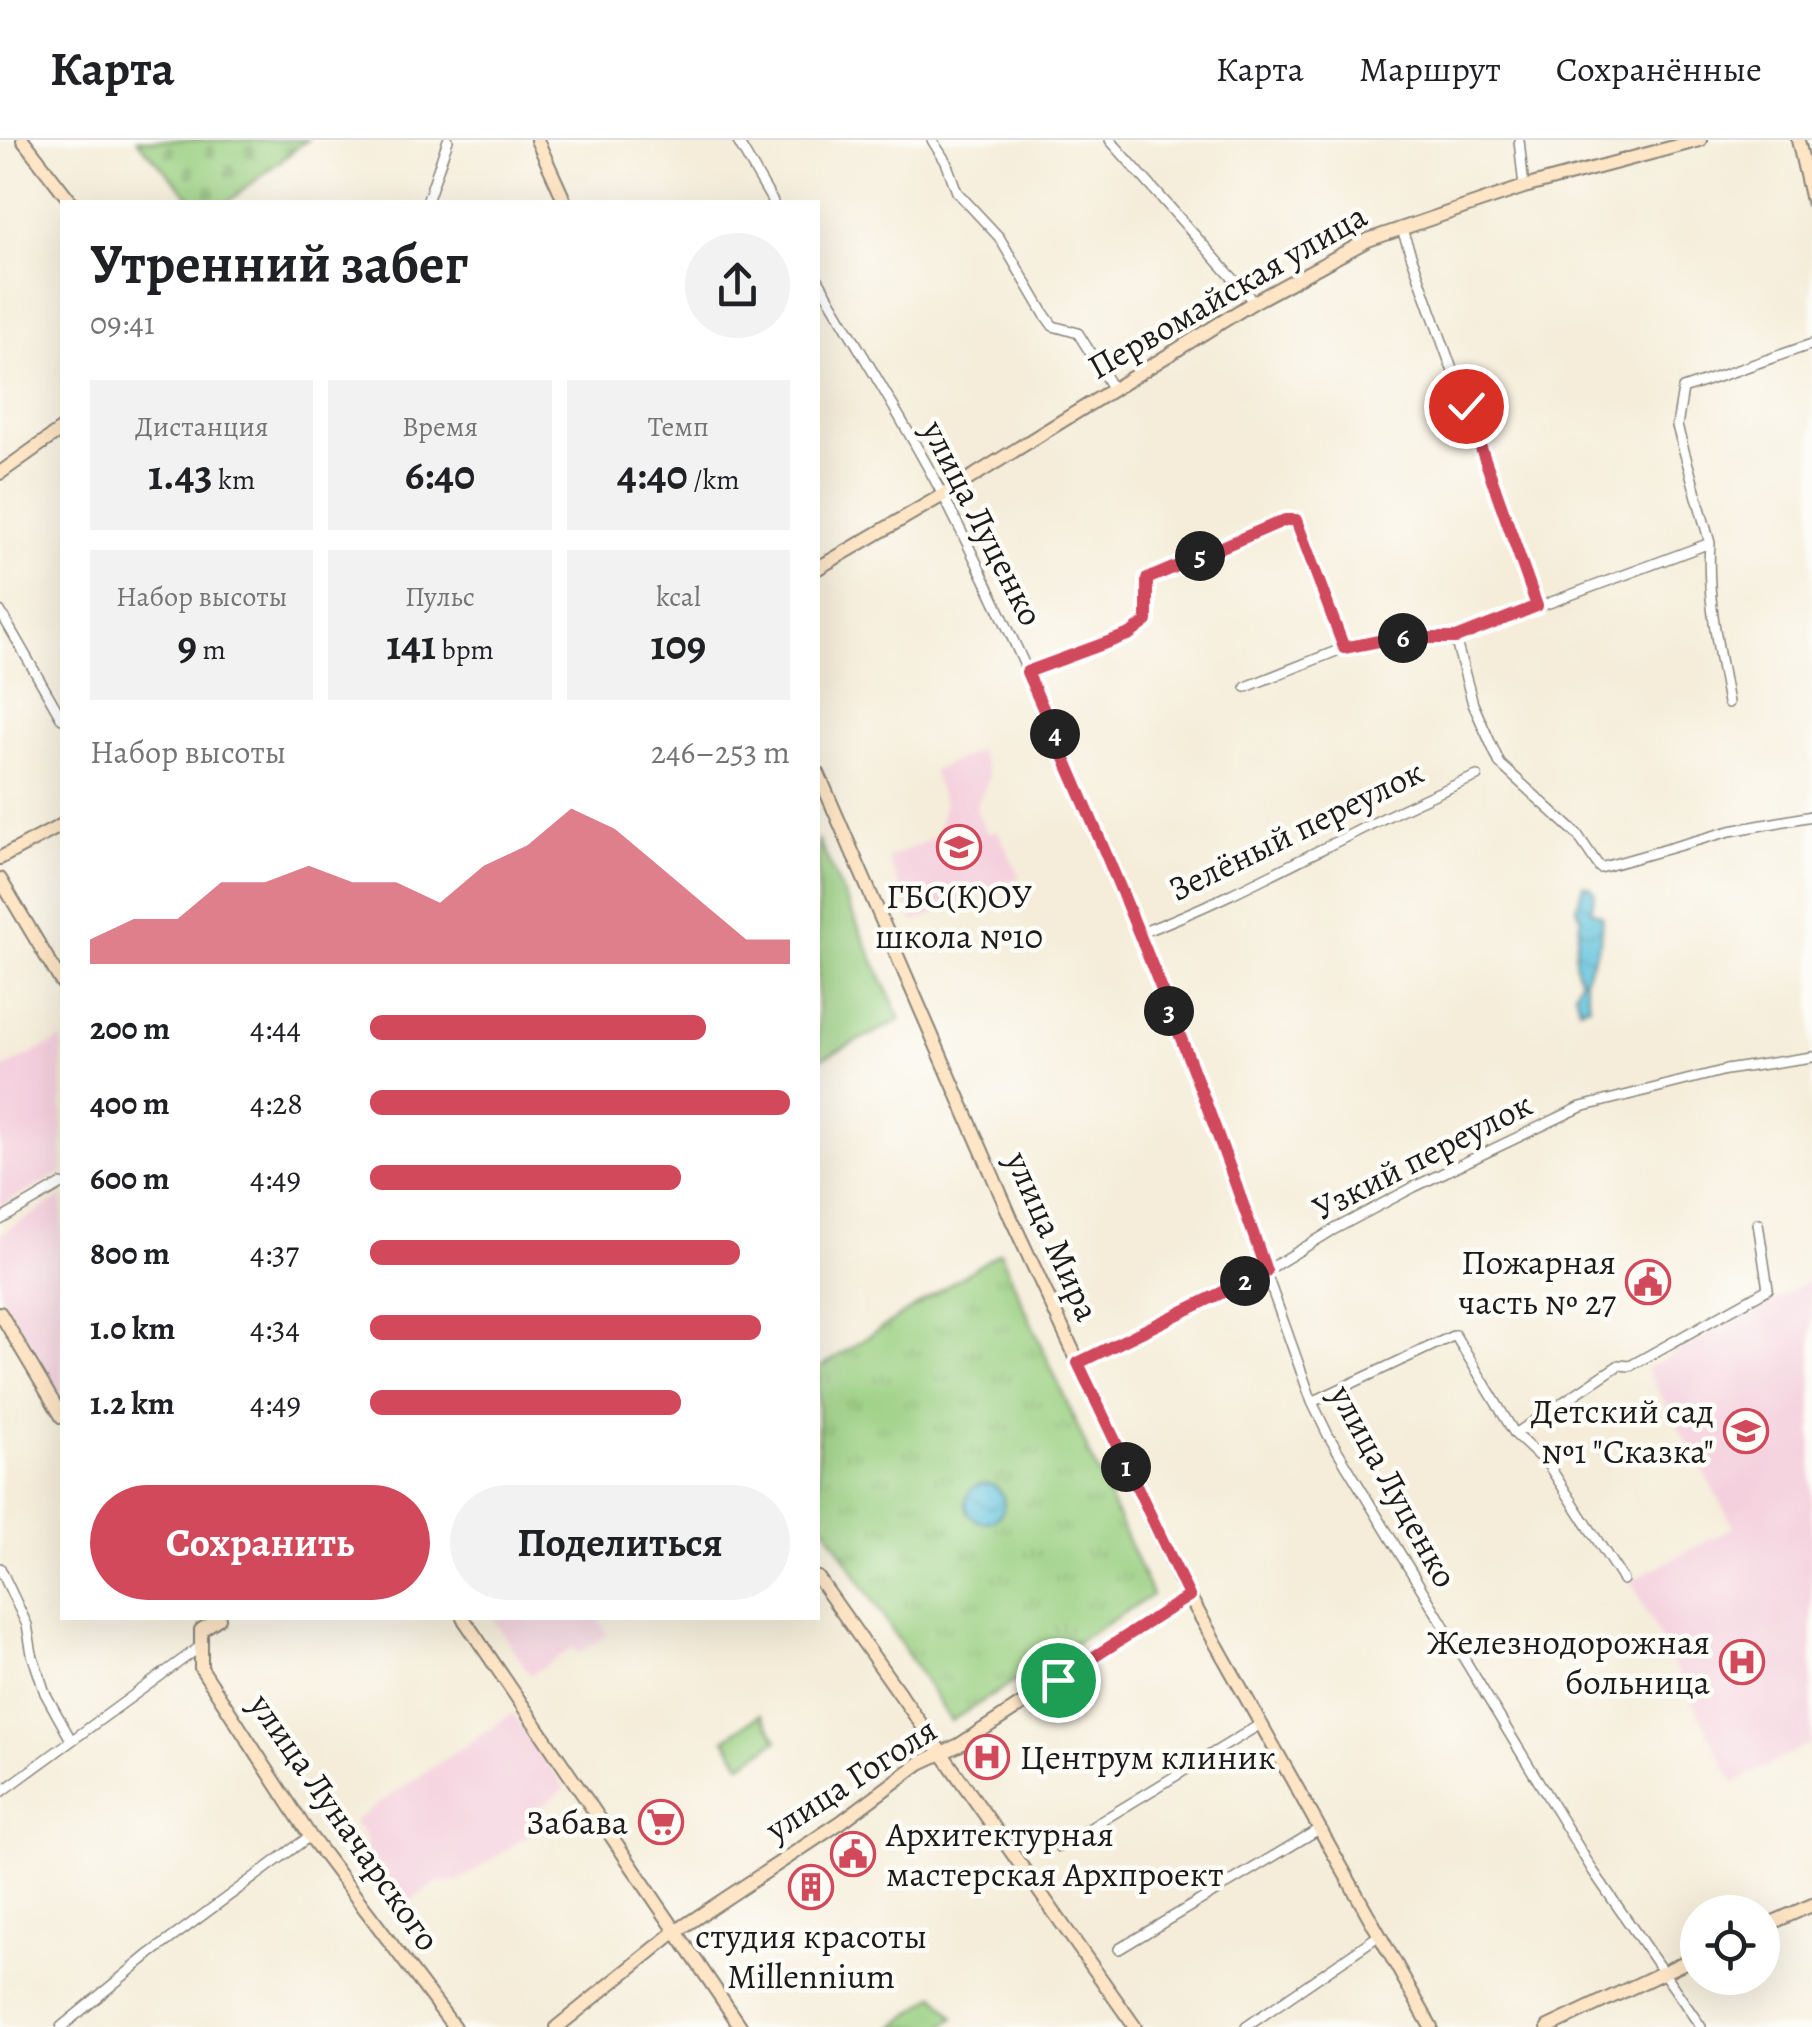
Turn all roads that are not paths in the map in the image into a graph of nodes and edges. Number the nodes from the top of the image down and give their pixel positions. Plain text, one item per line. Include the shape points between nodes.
1 (24, 140) edge
2 (448, 140) edge
3 (537, 140) edge
4 (737, 140) edge
5 (932, 140) edge
6 (1110, 140) edge
7 (1519, 140) edge
8 (1700, 140) edge
9 (1798, 140) edge
10 (1524, 187) junction
11 (69, 200) edge
12 (427, 200) edge
13 (565, 200) edge
14 (772, 200) edge
15 (1812, 201) edge
16 (1402, 227) junction
17 (820, 282) edge
18 (1254, 302) junction
19 (1812, 344) edge
20 (1112, 389) junction
21 (60, 430) edge
22 (0, 474) edge
23 (943, 495) junction
24 (1710, 543) junction
25 (820, 567) edge
26 (1537, 606) junction
27 (0, 610) edge
28 (1456, 638) junction
29 (1344, 648) junction
30 (1027, 672) junction
31 (1246, 687) dead end
32 (1728, 703) dead end
33 (60, 715) edge
34 (1477, 776) dead end
35 (820, 779) edge
36 (1812, 816) edge
37 (60, 826) edge
38 (0, 858) edge
39 (0, 879) edge
40 (1138, 934) junction
41 (60, 979) edge
42 (1812, 1057) edge
43 (60, 1185) edge
44 (0, 1220) edge
45 (1758, 1223) dead end
46 (1266, 1271) junction
47 (0, 1313) edge
48 (1078, 1363) junction
49 (1312, 1402) junction
50 (60, 1414) edge
51 (1515, 1434) junction
52 (0, 1568) edge
53 (1623, 1580) dead end
54 (820, 1581) edge
55 (1189, 1596) junction
56 (464, 1620) edge
57 (197, 1624) edge
58 (201, 1646) junction
59 (1259, 1725) junction
60 (71, 1740) junction
61 (940, 1755) junction
62 (0, 1794) edge
63 (1319, 1829) junction
64 (310, 1836) junction
65 (1059, 1847) dead end
66 (1812, 1906) edge
67 (1780, 1919) edge
68 (675, 1932) junction
69 (1378, 1936) junction
70 (1120, 1950) dead end
71 (1680, 1964) edge
72 (1661, 1972) junction
73 (62, 2027) edge
74 (454, 2027) edge
75 (556, 2027) edge
76 (741, 2027) edge
77 (1136, 2027) edge
78 (1246, 2027) edge
79 (1430, 2027) edge
80 (1548, 2027) edge
81 (1701, 2027) edge

1 - 11 street
2 - 12 street
3 - 13 street
4 - 14 street
5 - 20 street via 957,192 1000,238 1044,315 1053,326 1078,333
6 - 18 street
7 - 10 street
8 - 10 street, Первомайская улица
9 - 15 street
10 - 16 street, Первомайская улица
16 - 18 street, Первомайская улица
16 - 26 street
17 - 23 street, улица Луценко
18 - 20 street, Первомайская улица
19 - 24 street via 1683,389 1677,426
20 - 23 street, Первомайская улица
21 - 22 street
23 - 25 street, Первомайская улица
23 - 30 street, улица Луценко
24 - 26 street
24 - 32 street
26 - 28 street
27 - 33 street
28 - 29 street via 1394,638
28 - 36 street via 1497,766 1577,834 1600,868
29 - 30 street via 1296,520 1285,520 1147,579 1147,621 1130,634
29 - 31 street
30 - 40 street, улица Луценко
34 - 40 street, Зелёный переулок
35 - 48 street, улица Мира
37 - 38 street
39 - 41 street
40 - 46 street, улица Луценко
42 - 46 street, Узкий переулок via 1726,1070 1580,1107 1414,1187
43 - 44 street
45 - 51 street via 1768,1289 1630,1366 1618,1366
46 - 48 street, Узкий переулок
46 - 49 street, улица Луценко
47 - 50 street
48 - 55 street, улица Мира
49 - 51 street via 1455,1334
49 - 72 street, улица Луценко via 1477,1684
51 - 53 street via 1549,1466
52 - 60 street via 27,1625 45,1694
54 - 61 street
55 - 59 street, улица Мира
55 - 61 street, улица Гоголя
56 - 68 street
57 - 58 street, улица Луначарского
58 - 60 street
58 - 64 street, улица Луначарского via 201,1668
59 - 63 street, улица Мира
59 - 65 street
60 - 62 street
61 - 68 street, улица Гоголя
61 - 77 street
63 - 69 street, улица Мира
63 - 70 street
64 - 73 street
64 - 74 street, улица Луначарского
66 - 67 street
68 - 75 street, улица Гоголя
68 - 76 street
69 - 78 street
69 - 79 street, улица Мира
71 - 72 street
72 - 80 street
72 - 81 street, улица Луценко

